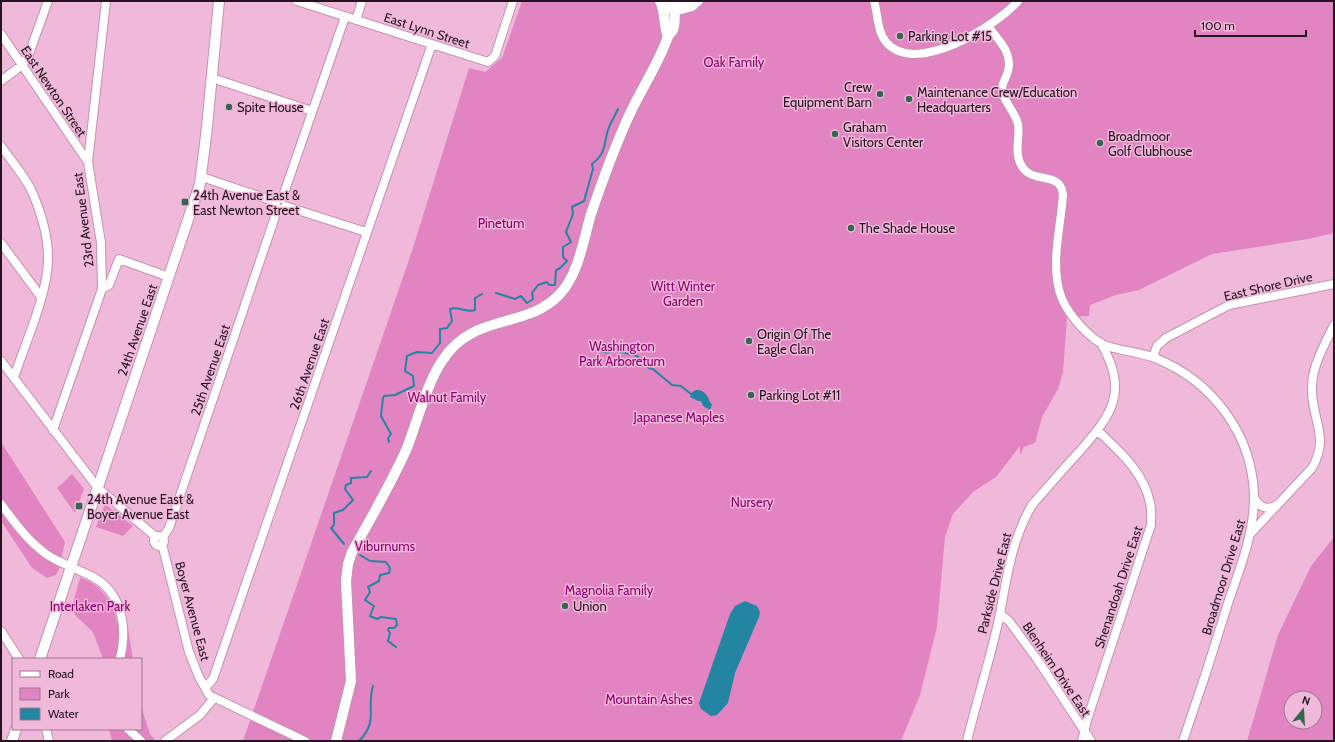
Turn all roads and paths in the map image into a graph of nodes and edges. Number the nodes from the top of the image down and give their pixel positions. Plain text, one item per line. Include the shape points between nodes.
1 (48, 1) edge
2 (106, 1) edge
3 (219, 1) edge
4 (297, 1) edge
5 (362, 1) edge
6 (513, 1) edge
7 (660, 1) edge
8 (690, 1) edge
9 (699, 1) edge
10 (874, 1) edge
11 (1018, 1) edge
12 (670, 6) edge
13 (345, 17) junction
14 (356, 20) junction
15 (988, 26) junction
16 (1, 34) edge
17 (432, 44) junction
18 (22, 65) junction
19 (212, 78) junction
20 (1, 81) edge
21 (312, 111) junction
22 (1, 146) edge
23 (88, 162) junction
24 (202, 177) junction
25 (280, 204) junction
26 (366, 232) junction
27 (1, 243) edge
28 (169, 277) junction
29 (1334, 284) edge
30 (102, 289) junction
31 (41, 297) junction
32 (1334, 325) edge
33 (1101, 344) junction
34 (1153, 357) junction
35 (1, 360) edge
36 (14, 377) junction
37 (53, 430) junction
38 (1098, 431) junction
39 (98, 488) junction
40 (1254, 496) junction
41 (1, 504) edge
42 (1278, 504) junction
43 (1251, 533) junction
44 (160, 539) junction
45 (71, 567) junction
46 (1000, 614) junction
47 (1, 631) edge
48 (18, 658) edge
49 (40, 658) edge
50 (120, 658) edge
51 (205, 688) junction
52 (214, 698) junction
53 (16, 730) edge
54 (46, 730) edge
55 (129, 730) edge
56 (1084, 731) junction
57 (12, 741) edge
58 (49, 741) edge
59 (141, 741) edge
60 (165, 741) edge
61 (305, 741) edge
62 (336, 741) edge
63 (967, 741) edge
64 (1082, 741) edge
65 (1091, 741) edge
66 (1183, 741) edge

1 - 18 street via 29,54
2 - 23 street, 23rd Avenue East
3 - 19 main road, 24th Avenue East
4 - 13 street, East Lynn Street
5 - 14 street
6 - 17 street, East Lynn Street via 491,61
7 - 12 main road
8 - 12 street
9 - 12 street via 692,7
10 - 15 street via 882,35 891,47 904,52 919,53 940,49
11 - 15 street via 999,20
12 - 62 main road via 673,30 643,85 621,134 603,178 577,262 565,287 553,300 538,310 483,327 467,335 448,352 436,371 406,450 352,552 348,564 346,604 351,681
13 - 14 street, East Lynn Street
13 - 21 street, 25th Avenue East
14 - 17 street, East Lynn Street
15 - 33 street, Broadmoor Drive East via 1003,44 1009,59 1002,89 1003,97 1011,107 1018,125 1017,153 1020,164 1031,175 1052,179 1062,188 1056,267 1062,299 1076,321
16 - 18 street, East Newton Street
17 - 26 street, 26th Avenue East
18 - 20 street
18 - 23 street, East Newton Street
19 - 21 street
19 - 24 main road, 24th Avenue East
21 - 25 street, 25th Avenue East
22 - 31 street via 33,193 44,224 48,256 47,276
23 - 30 street, 23rd Avenue East via 101,243
24 - 25 street
24 - 28 main road, 24th Avenue East
25 - 26 street
25 - 44 street, 25th Avenue East via 169,528
26 - 51 street, 26th Avenue East via 213,679
27 - 31 street
28 - 30 street via 119,259 109,285
28 - 39 main road, 24th Avenue East
29 - 34 street, East Shore Drive via 1229,305 1166,338 1157,346
30 - 37 street, 23rd Avenue East
31 - 36 street
32 - 42 street via 1315,367 1312,385 1312,400 1321,441 1319,456 1312,468
33 - 34 street, Broadmoor Drive East
33 - 38 street, Parkside Drive East via 1111,360 1115,392 1113,404
34 - 40 street, Broadmoor Drive East via 1177,368 1196,381 1223,408 1243,444 1252,474
35 - 36 street
36 - 37 street
37 - 39 street
38 - 46 street, Parkside Drive East via 1032,505 1024,519 1015,539
38 - 56 street, Shenandoah Drive East via 1131,464 1144,483 1151,504 1151,525
39 - 44 street
39 - 45 main road, 24th Avenue East
40 - 42 street via 1263,507 1271,508
40 - 43 street, Broadmoor Drive East
41 - 45 street via 38,548 58,562
42 - 43 street
43 - 66 street, Broadmoor Drive East
44 - 51 street, Boyer Avenue East via 189,652
45 - 49 main road, 24th Avenue East
45 - 50 street via 100,582 117,602 124,629
46 - 56 street, Blenheim Drive East via 1009,621 1037,659
46 - 63 street, Parkside Drive East
47 - 48 street
51 - 52 street, Boyer Avenue East
52 - 60 street via 200,715
52 - 61 street, Boyer Avenue East
53 - 57 main road
54 - 58 street
55 - 59 street
56 - 64 street, Shenandoah Drive East
56 - 65 street, Blenheim Drive East

